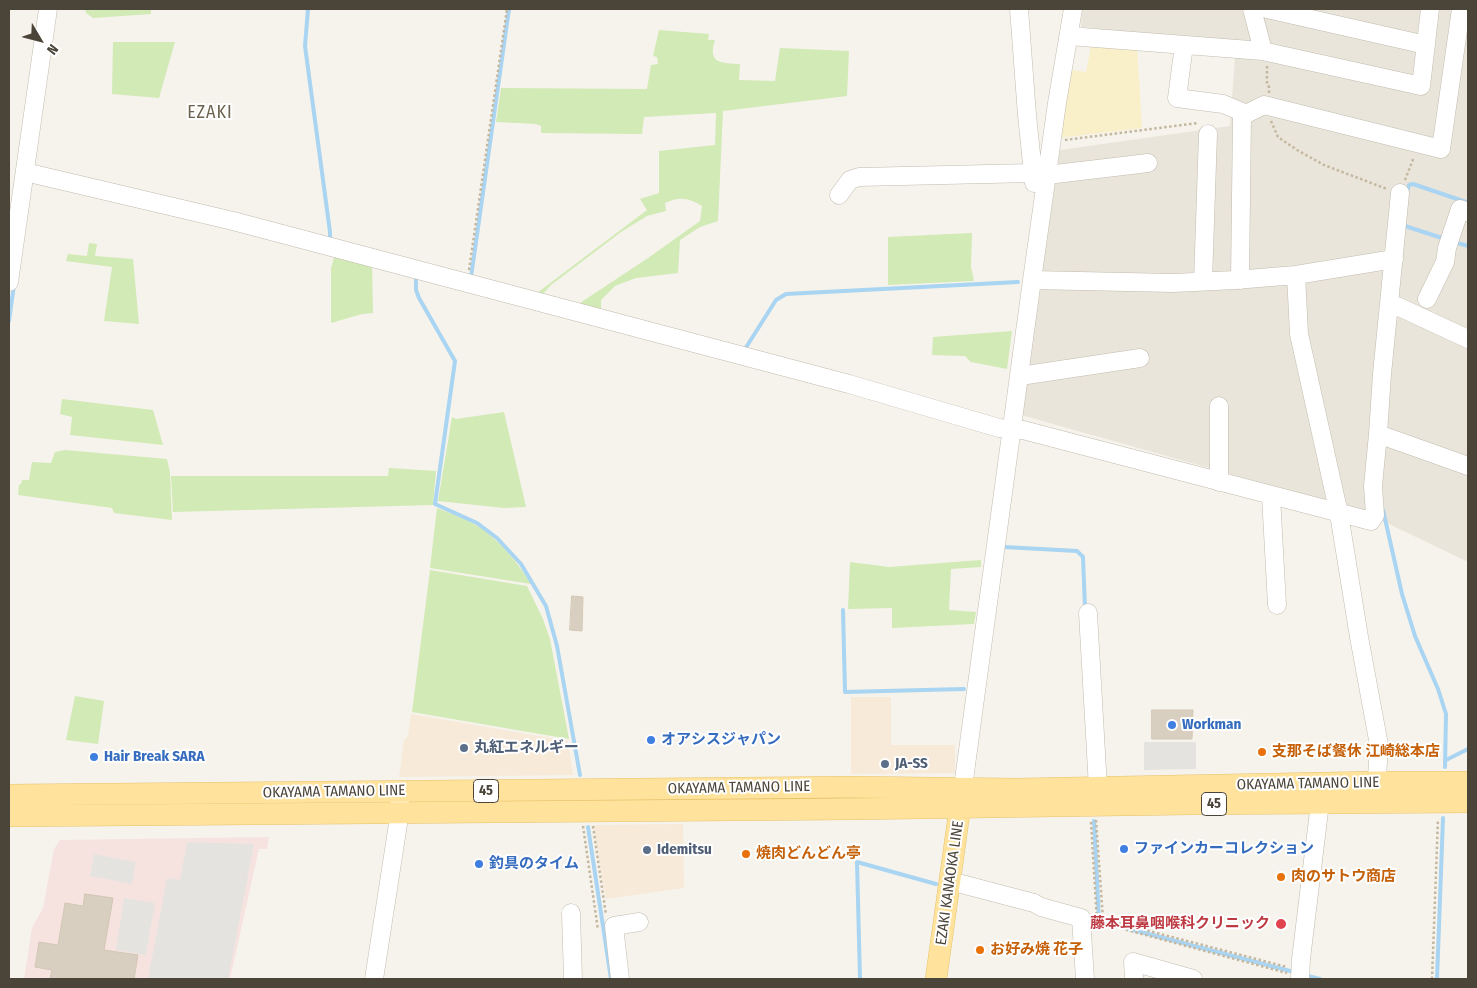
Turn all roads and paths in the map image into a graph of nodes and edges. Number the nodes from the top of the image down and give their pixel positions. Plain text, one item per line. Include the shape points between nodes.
1 (48, 9) edge
2 (507, 9) edge
3 (1019, 9) edge
4 (1073, 9) edge
5 (1252, 9) edge
6 (1267, 9) edge
7 (1430, 9) edge
8 (1461, 9) edge
9 (1069, 36) junction
10 (1184, 45) junction
11 (1426, 45) junction
12 (1265, 52) junction
13 (1456, 84) edge
14 (1420, 86) junction
15 (1270, 106) junction
16 (1247, 114) junction
17 (1207, 128) joint
18 (1052, 142) junction
19 (1419, 144) junction
20 (1148, 163) dead end
21 (25, 172) junction
22 (1040, 174) junction
23 (1400, 193) junction
24 (839, 195) dead end
25 (1468, 212) edge
26 (1394, 260) junction
27 (1296, 275) junction
28 (1032, 280) junction
29 (1240, 280) junction
30 (9, 282) edge
31 (1203, 282) junction
32 (468, 284) junction
33 (1428, 299) dead end
34 (1393, 306) junction
35 (1468, 339) edge
36 (1140, 358) dead end
37 (1020, 376) junction
38 (1219, 406) dead end
39 (1012, 429) junction
40 (1382, 435) junction
41 (1468, 466) edge
42 (1219, 482) junction
43 (1271, 496) junction
44 (1339, 514) junction
45 (1276, 605) dead end
46 (1088, 613) dead end
47 (1468, 782) edge
48 (1098, 788) junction
49 (400, 792) junction
50 (1376, 792) junction
51 (9, 795) edge
52 (962, 797) junction
53 (1468, 802) edge
54 (1320, 803) junction
55 (399, 813) junction
56 (1438, 815) dead end
57 (9, 816) edge
58 (1091, 818) dead end
59 (1096, 818) dead end
60 (583, 822) dead end
61 (592, 822) dead end
62 (950, 881) junction
63 (571, 913) dead end
64 (606, 920) dead end
65 (639, 922) dead end
66 (598, 930) dead end
67 (1301, 976) edge
68 (374, 979) edge
69 (573, 979) edge
70 (620, 979) edge
71 (936, 979) edge
72 (1085, 979) edge
73 (1134, 979) edge
74 (1193, 979) edge
75 (1432, 979) edge

1 - 21 street
2 - 32 path
3 - 22 street via 1026,115
4 - 9 street
5 - 12 street
6 - 11 street
7 - 11 street
8 - 13 street
9 - 10 street
9 - 18 street
10 - 12 street
10 - 16 street via 1177,98 1223,104
11 - 14 street
12 - 14 street
12 - 15 path
13 - 14 street
13 - 19 street via 1441,149
15 - 16 street via 1264,105
15 - 19 street
15 - 23 path via 1273,128 1278,137 1297,150 1324,165
16 - 29 street via 1242,116
17 - 18 path
17 - 31 street
18 - 22 street
19 - 23 path
20 - 22 street
21 - 30 street
21 - 32 street via 233,221
22 - 24 street via 859,177 850,180
22 - 28 street via 1044,198
23 - 26 street
25 - 33 street via 1460,209 1445,262
26 - 27 street
26 - 34 street
27 - 29 street
27 - 44 street via 1299,334
28 - 31 street
28 - 37 street
29 - 31 street
32 - 39 street
34 - 35 street
34 - 40 street via 1382,374
36 - 37 street
37 - 39 street
38 - 42 street
39 - 42 street
39 - 52 street
40 - 41 street
40 - 44 street via 1373,486 1375,516 1371,521
42 - 43 street
43 - 44 street
43 - 45 street
44 - 50 street via 1379,745
46 - 48 street
47 - 50 main road, OKAYAMA TAMANO LINE / 45
48 - 50 main road, OKAYAMA TAMANO LINE / 45
48 - 52 main road, OKAYAMA TAMANO LINE / 45 via 1017,789
49 - 51 main road, OKAYAMA TAMANO LINE / 45
49 - 52 main road, OKAYAMA TAMANO LINE / 45
49 - 55 street
50 - 53 main road, OKAYAMA TAMANO LINE / 45
50 - 54 main road, OKAYAMA TAMANO LINE / 45
52 - 54 main road, OKAYAMA TAMANO LINE / 45
52 - 55 main road, OKAYAMA TAMANO LINE / 45 via 843,809
52 - 62 main road, EZAKI KANAOKA LINE
54 - 67 street
55 - 57 main road, OKAYAMA TAMANO LINE / 45
55 - 68 street
56 - 75 path
58 - 67 path via 1097,922
59 - 67 path via 1103,919
60 - 66 path
61 - 64 path
62 - 71 main road, EZAKI KANAOKA LINE
62 - 72 street via 1081,918
63 - 69 street
65 - 70 street via 614,926
73 - 74 street via 1133,962

